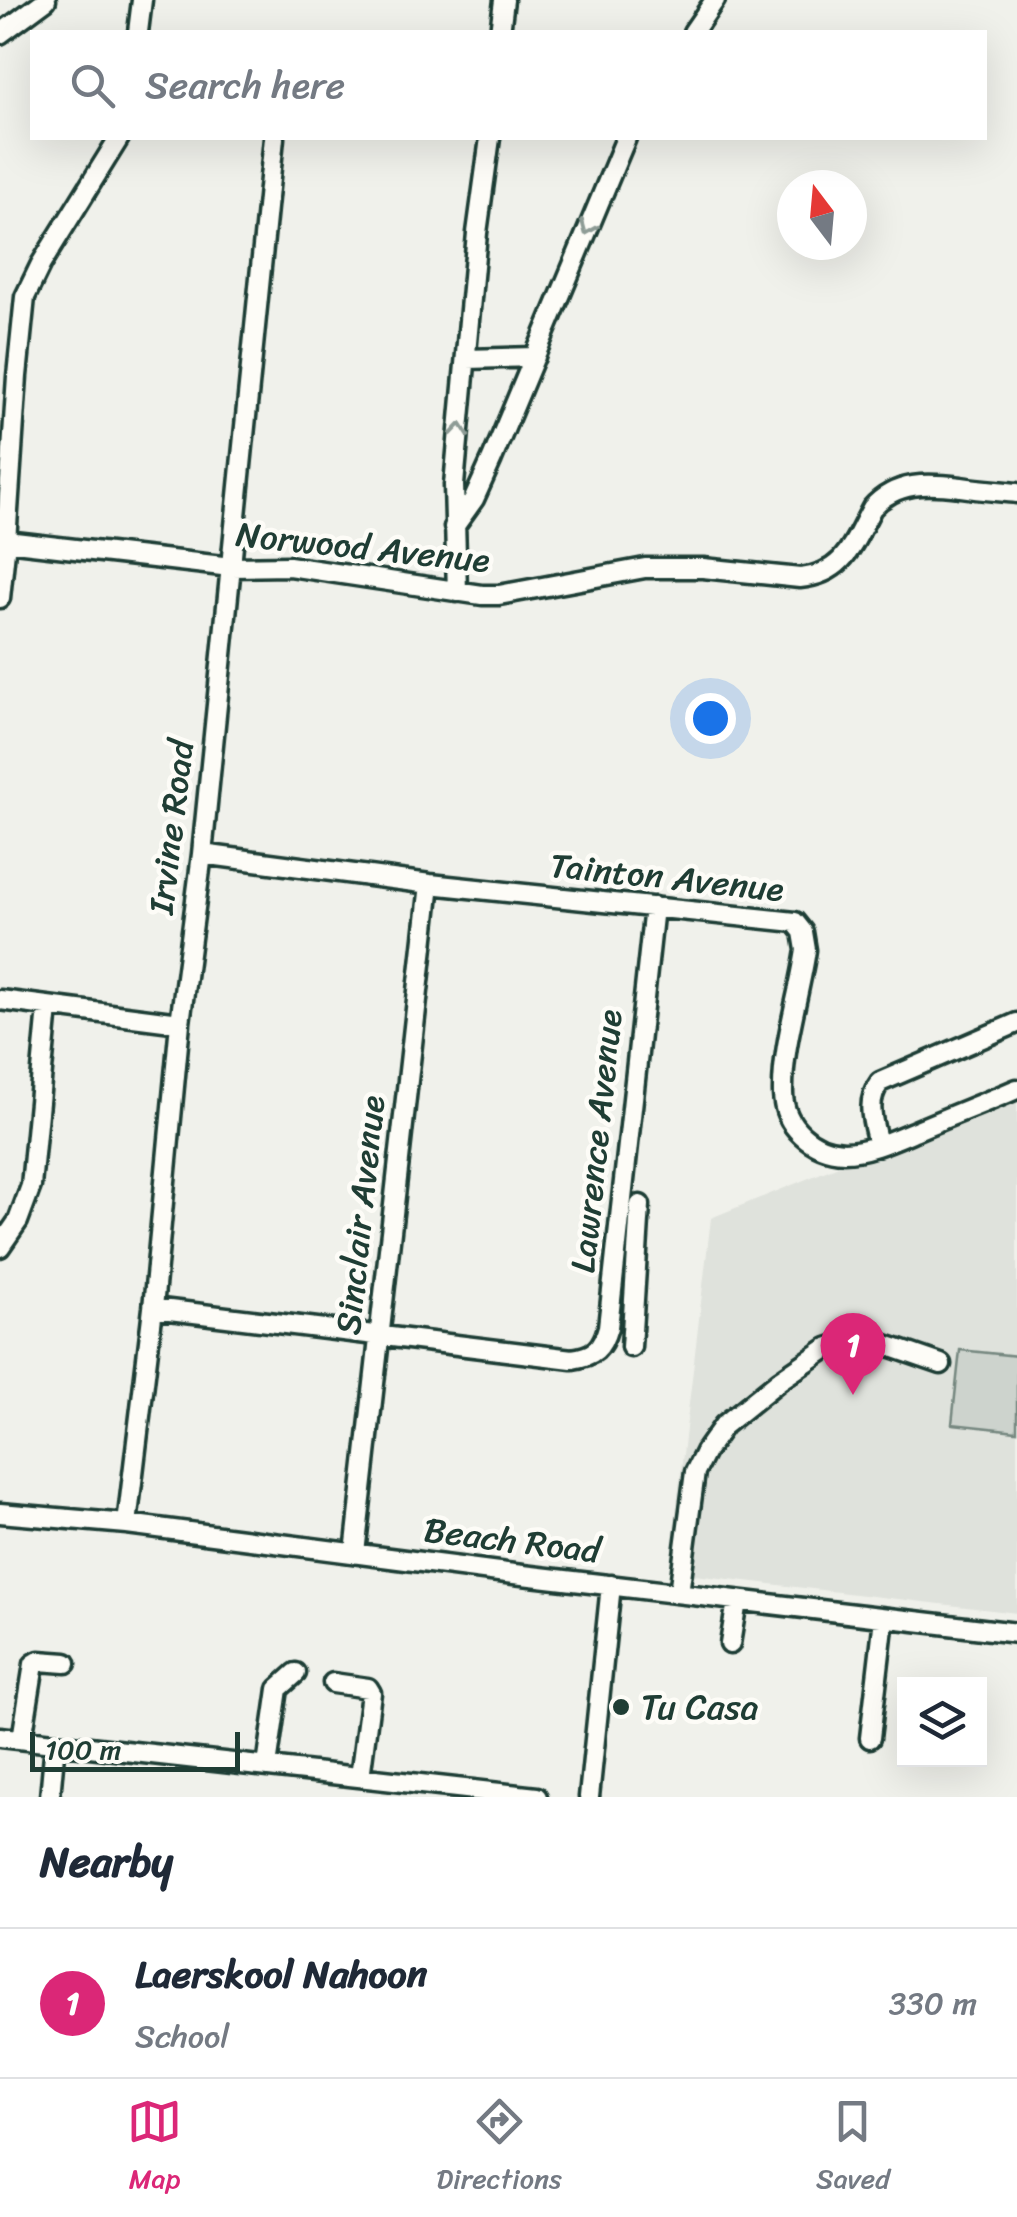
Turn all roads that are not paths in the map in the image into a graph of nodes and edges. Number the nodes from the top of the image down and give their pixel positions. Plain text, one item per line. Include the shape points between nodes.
1 (46, 0) edge
2 (142, 0) edge
3 (504, 0) edge
4 (715, 0) edge
5 (138, 30) edge
6 (500, 30) edge
7 (694, 30) edge
8 (0, 34) edge
9 (118, 140) edge
10 (274, 140) edge
11 (490, 140) edge
12 (625, 140) edge
13 (534, 356) junction
14 (467, 359) junction
15 (1017, 492) edge
16 (454, 527) junction
17 (6, 541) junction
18 (231, 567) junction
19 (457, 592) junction
20 (0, 598) edge
21 (202, 854) junction
22 (430, 884) junction
23 (654, 907) junction
24 (0, 1000) edge
25 (48, 1008) junction
26 (180, 1023) junction
27 (1017, 1023) edge
28 (1017, 1090) edge
29 (878, 1144) junction
30 (640, 1205) dead end
31 (0, 1246) edge
32 (612, 1294) junction
33 (635, 1296) junction
34 (153, 1308) junction
35 (380, 1334) junction
36 (631, 1347) dead end
37 (941, 1364) dead end
38 (0, 1513) edge
39 (128, 1524) junction
40 (355, 1553) junction
41 (611, 1585) junction
42 (679, 1593) junction
43 (737, 1600) junction
44 (884, 1618) junction
45 (1017, 1633) edge
46 (730, 1644) dead end
47 (66, 1663) dead end
48 (296, 1673) dead end
49 (333, 1683) dead end
50 (0, 1737) edge
51 (870, 1738) dead end
52 (22, 1739) junction
53 (55, 1742) junction
54 (268, 1766) junction
55 (360, 1777) junction
56 (50, 1797) edge
57 (538, 1797) edge
58 (590, 1797) edge

1 - 8 street
2 - 5 street
3 - 6 street
4 - 7 street
9 - 17 street via 26,297
10 - 18 street, Irvine Road
11 - 14 street
12 -> 13 street
13 - 14 street
13 - 16 street via 474,499
16 -> 14 street
15 - 19 street, Norwood Avenue via 941,484 900,488 879,500 845,556 823,574 645,568 499,595
16 - 19 street
17 - 18 street, Norwood Avenue
17 - 20 street
18 - 19 street, Norwood Avenue via 288,566
18 - 21 street, Irvine Road
21 - 22 street, Tainton Avenue
21 - 26 street, Irvine Road
22 - 23 street, Tainton Avenue
22 - 35 street, Sinclair Avenue
23 - 29 street, Tainton Avenue via 798,925 806,950 784,1080 788,1116 798,1132 826,1148 844,1152
23 - 32 street, Lawrence Avenue
24 - 25 street
25 - 26 street
25 - 31 street via 31,1186
26 - 34 street, Irvine Road
27 - 29 street via 880,1082 870,1106
28 - 29 street, Tainton Avenue
30 - 33 street
32 - 33 street
32 - 35 street, Lawrence Avenue via 600,1349 572,1359
33 - 36 street
34 - 35 street
34 - 39 street, Irvine Road
35 - 40 street, Sinclair Avenue
37 - 42 street via 880,1343 839,1344 724,1425 695,1472
38 - 39 street, Beach Road
39 - 40 street, Beach Road
40 - 41 street, Beach Road
41 - 42 street, Beach Road
41 - 58 street
42 - 43 street, Beach Road
43 - 44 street, Beach Road
43 - 46 street
44 - 45 street, Beach Road
44 - 51 street
47 - 52 street via 34,1664
48 - 54 street via 278,1690
49 - 55 street via 371,1692
50 - 52 street
52 - 53 street
53 - 54 street
53 - 56 street
54 - 55 street
55 - 57 street

